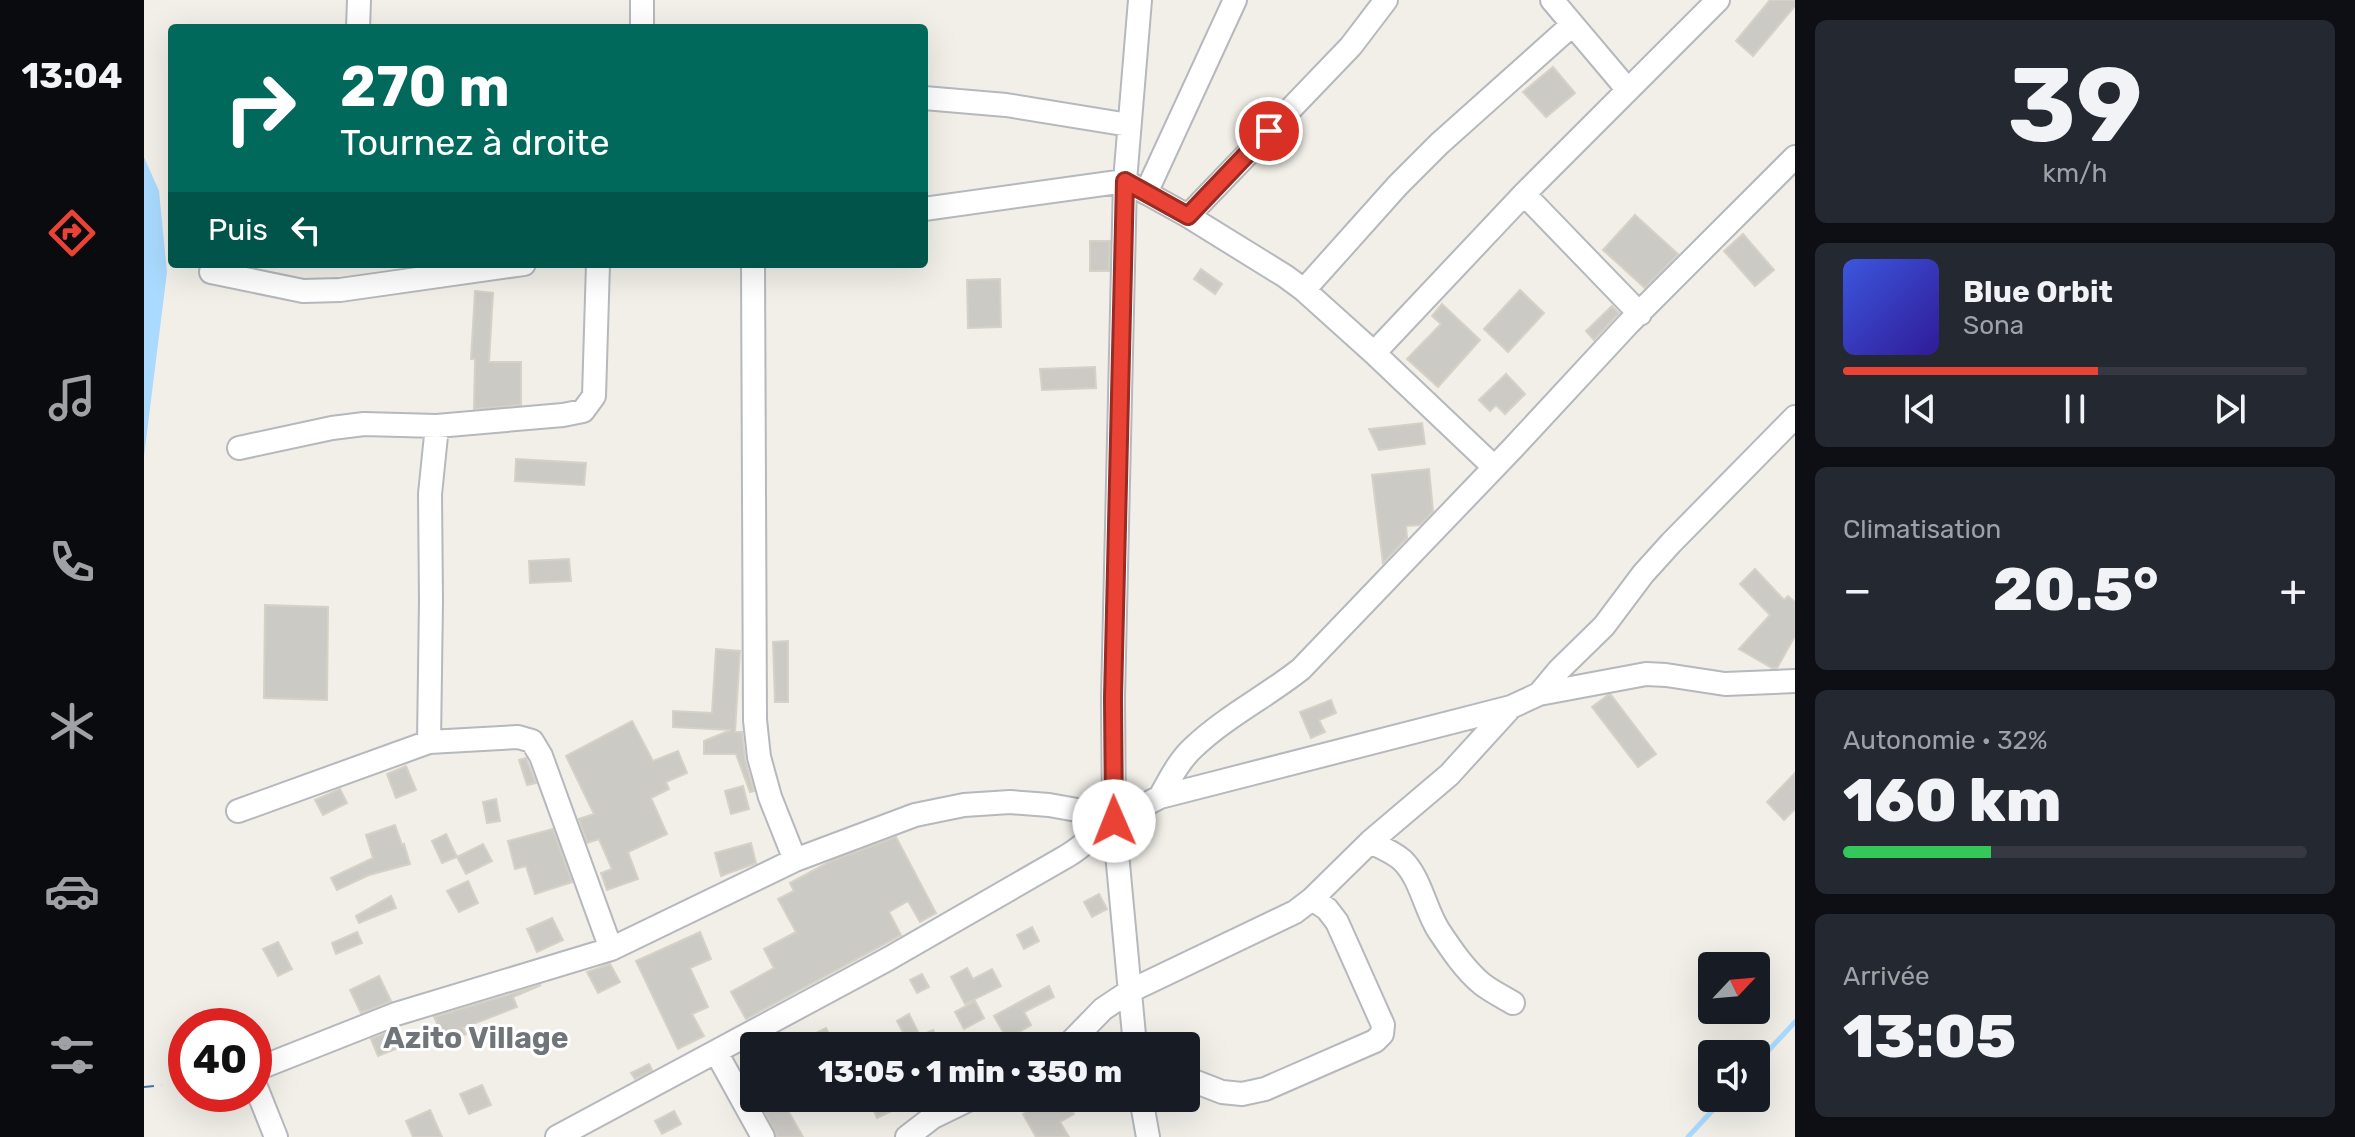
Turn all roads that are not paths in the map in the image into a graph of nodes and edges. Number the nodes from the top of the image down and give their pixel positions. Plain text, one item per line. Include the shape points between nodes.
1 (359, 0) edge
2 (642, 0) edge
3 (1140, 0) edge
4 (1235, 0) edge
5 (1386, 0) edge
6 (1552, 0) edge
7 (1718, 0) edge
8 (358, 24) edge
9 (642, 24) edge
10 (1572, 25) junction
11 (1628, 90) junction
12 (928, 98) edge
13 (1129, 125) junction
14 (1795, 157) edge
15 (1125, 181) junction
16 (1146, 193) junction
17 (1524, 194) junction
18 (928, 208) edge
19 (1188, 216) junction
20 (496, 268) edge
21 (598, 268) edge
22 (753, 268) edge
23 (211, 272) dead end
24 (1304, 290) junction
25 (1640, 314) junction
26 (1374, 353) junction
27 (1795, 417) edge
28 (437, 426) junction
29 (239, 448) dead end
30 (1494, 467) junction
31 (1795, 681) edge
32 (1539, 694) junction
33 (1511, 707) junction
34 (429, 742) junction
35 (1160, 797) junction
36 (238, 811) dead end
37 (1108, 819) junction
38 (1370, 842) junction
39 (795, 860) junction
40 (1312, 899) junction
41 (611, 949) junction
42 (1130, 991) junction
43 (1513, 1003) dead end
44 (1081, 1032) edge
45 (1134, 1032) edge
46 (716, 1052) junction
47 (272, 1063) edge
48 (1200, 1083) edge
49 (267, 1112) edge
50 (943, 1112) edge
51 (1144, 1112) edge
52 (276, 1137) edge
53 (557, 1137) edge
54 (763, 1137) edge
55 (907, 1137) edge
56 (1148, 1137) edge

1 - 8 street
2 - 9 street
3 - 13 street
4 - 16 street
5 - 19 street via 1351,46
6 - 10 street
7 - 11 street
10 - 11 street
10 - 24 street via 1408,174
11 - 17 street
12 - 13 street
13 - 15 street
14 - 25 street
15 - 16 street
15 - 18 street
15 - 37 street
16 - 19 street
17 - 25 street
17 - 26 street
19 - 24 street
20 - 23 street via 303,291
21 - 28 street via 594,396 583,411
22 - 39 street via 755,720 770,797
24 - 26 street
25 - 30 street
26 - 30 street
27 - 32 street via 1671,543 1604,626
28 - 29 street via 364,424
28 - 34 street via 430,494
30 - 35 street via 1301,669 1193,747
31 - 32 street via 1725,684 1646,674
32 - 33 street
33 - 35 street
33 - 38 street via 1449,775
34 - 36 street
34 - 41 street via 518,737 532,741
35 - 37 street
37 - 39 street via 1049,805 964,805 915,815
37 - 42 street
37 - 46 street via 1085,846
38 - 40 street
38 - 43 street via 1405,863 1439,931 1466,969
39 - 41 street
40 - 42 street via 1270,925
40 - 48 street via 1337,922 1383,1025 1382,1034 1366,1046 1265,1089 1242,1094
41 - 47 street via 396,1014
42 - 44 street
42 - 45 street
46 - 53 street
46 - 54 street
49 - 52 street
50 - 55 street
51 - 56 street

